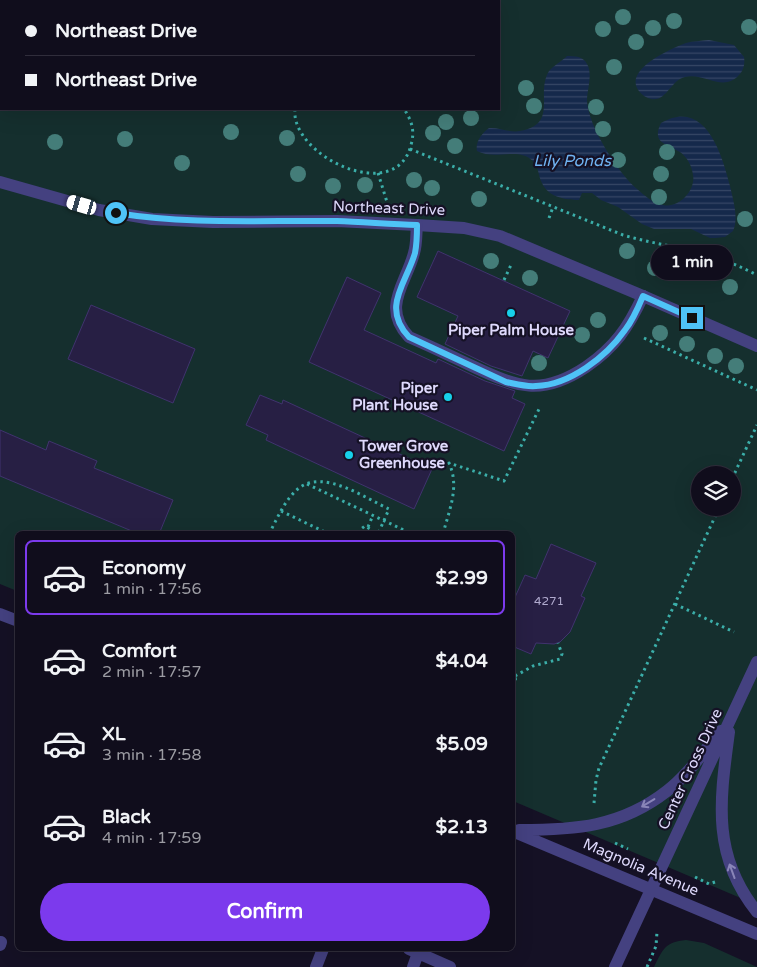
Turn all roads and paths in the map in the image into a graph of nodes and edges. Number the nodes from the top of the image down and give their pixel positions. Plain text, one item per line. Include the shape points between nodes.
1 (295, 110) edge
2 (405, 110) edge
3 (410, 149) junction
4 (0, 182) edge
5 (553, 207) junction
6 (549, 218) dead end
7 (417, 225) junction
8 (757, 275) edge
9 (643, 296) junction
10 (626, 329) junction
11 (757, 346) edge
12 (551, 384) junction
13 (757, 390) edge
14 (757, 426) edge
15 (738, 466) edge
16 (306, 484) junction
17 (281, 512) junction
18 (373, 515) junction
19 (715, 516) edge
20 (384, 521) junction
21 (357, 526) dead end
22 (368, 527) junction
23 (361, 529) joint
24 (271, 531) edge
25 (322, 531) edge
26 (370, 531) edge
27 (379, 531) edge
28 (406, 531) edge
29 (444, 531) edge
30 (675, 604) junction
31 (0, 614) edge
32 (15, 620) edge
33 (734, 632) dead end
34 (558, 643) dead end
35 (757, 662) edge
36 (515, 674) edge
37 (731, 720) junction
38 (596, 811) dead end
39 (515, 831) edge
40 (515, 832) edge
41 (613, 842) dead end
42 (628, 849) dead end
43 (694, 878) dead end
44 (709, 884) dead end
45 (651, 889) junction
46 (757, 912) edge
47 (757, 934) edge
48 (322, 951) edge
49 (414, 951) edge
50 (316, 967) edge
51 (412, 967) edge
52 (450, 967) edge
53 (615, 967) edge

1 - 3 path via 298,125 312,146 335,163 350,169 378,174 388,171 404,160
2 - 3 path via 414,135
3 - 5 path
4 - 7 street, Northeast Drive via 99,210 152,218
5 - 6 path
5 - 8 path via 623,235 696,251
7 - 9 street, Northeast Drive via 446,226 500,236
7 - 12 street via 414,253 396,301 401,328 409,337 506,382 536,386
9 - 10 street
9 - 11 street, Northeast Drive
10 - 12 street via 615,344 598,358 566,379
10 - 13 path
12 - 29 path via 504,481 449,463 454,481 452,506
14 - 15 path
16 - 17 path via 293,494
16 - 18 path
16 - 20 path via 323,481 338,484 389,509
17 - 24 path
17 - 25 path
18 - 20 path
18 - 22 path
19 - 30 path
20 - 27 path
20 - 28 path
21 - 23 path
22 - 23 path
22 - 26 path
30 - 33 path
30 - 38 path via 599,768 594,794
31 - 32 street
34 - 36 path via 562,654 560,658
35 - 37 street, Center Cross Drive
37 -> 39 street via 668,790 646,805 581,828
37 - 45 street, Center Cross Drive
46 -> 37 street via 733,875 723,832 722,796
40 - 45 street, Magnolia Avenue
41 - 42 path
43 - 44 path
45 - 47 street, Magnolia Avenue
45 - 53 street, Center Cross Drive
48 - 50 street
49 - 51 street
49 - 52 street

